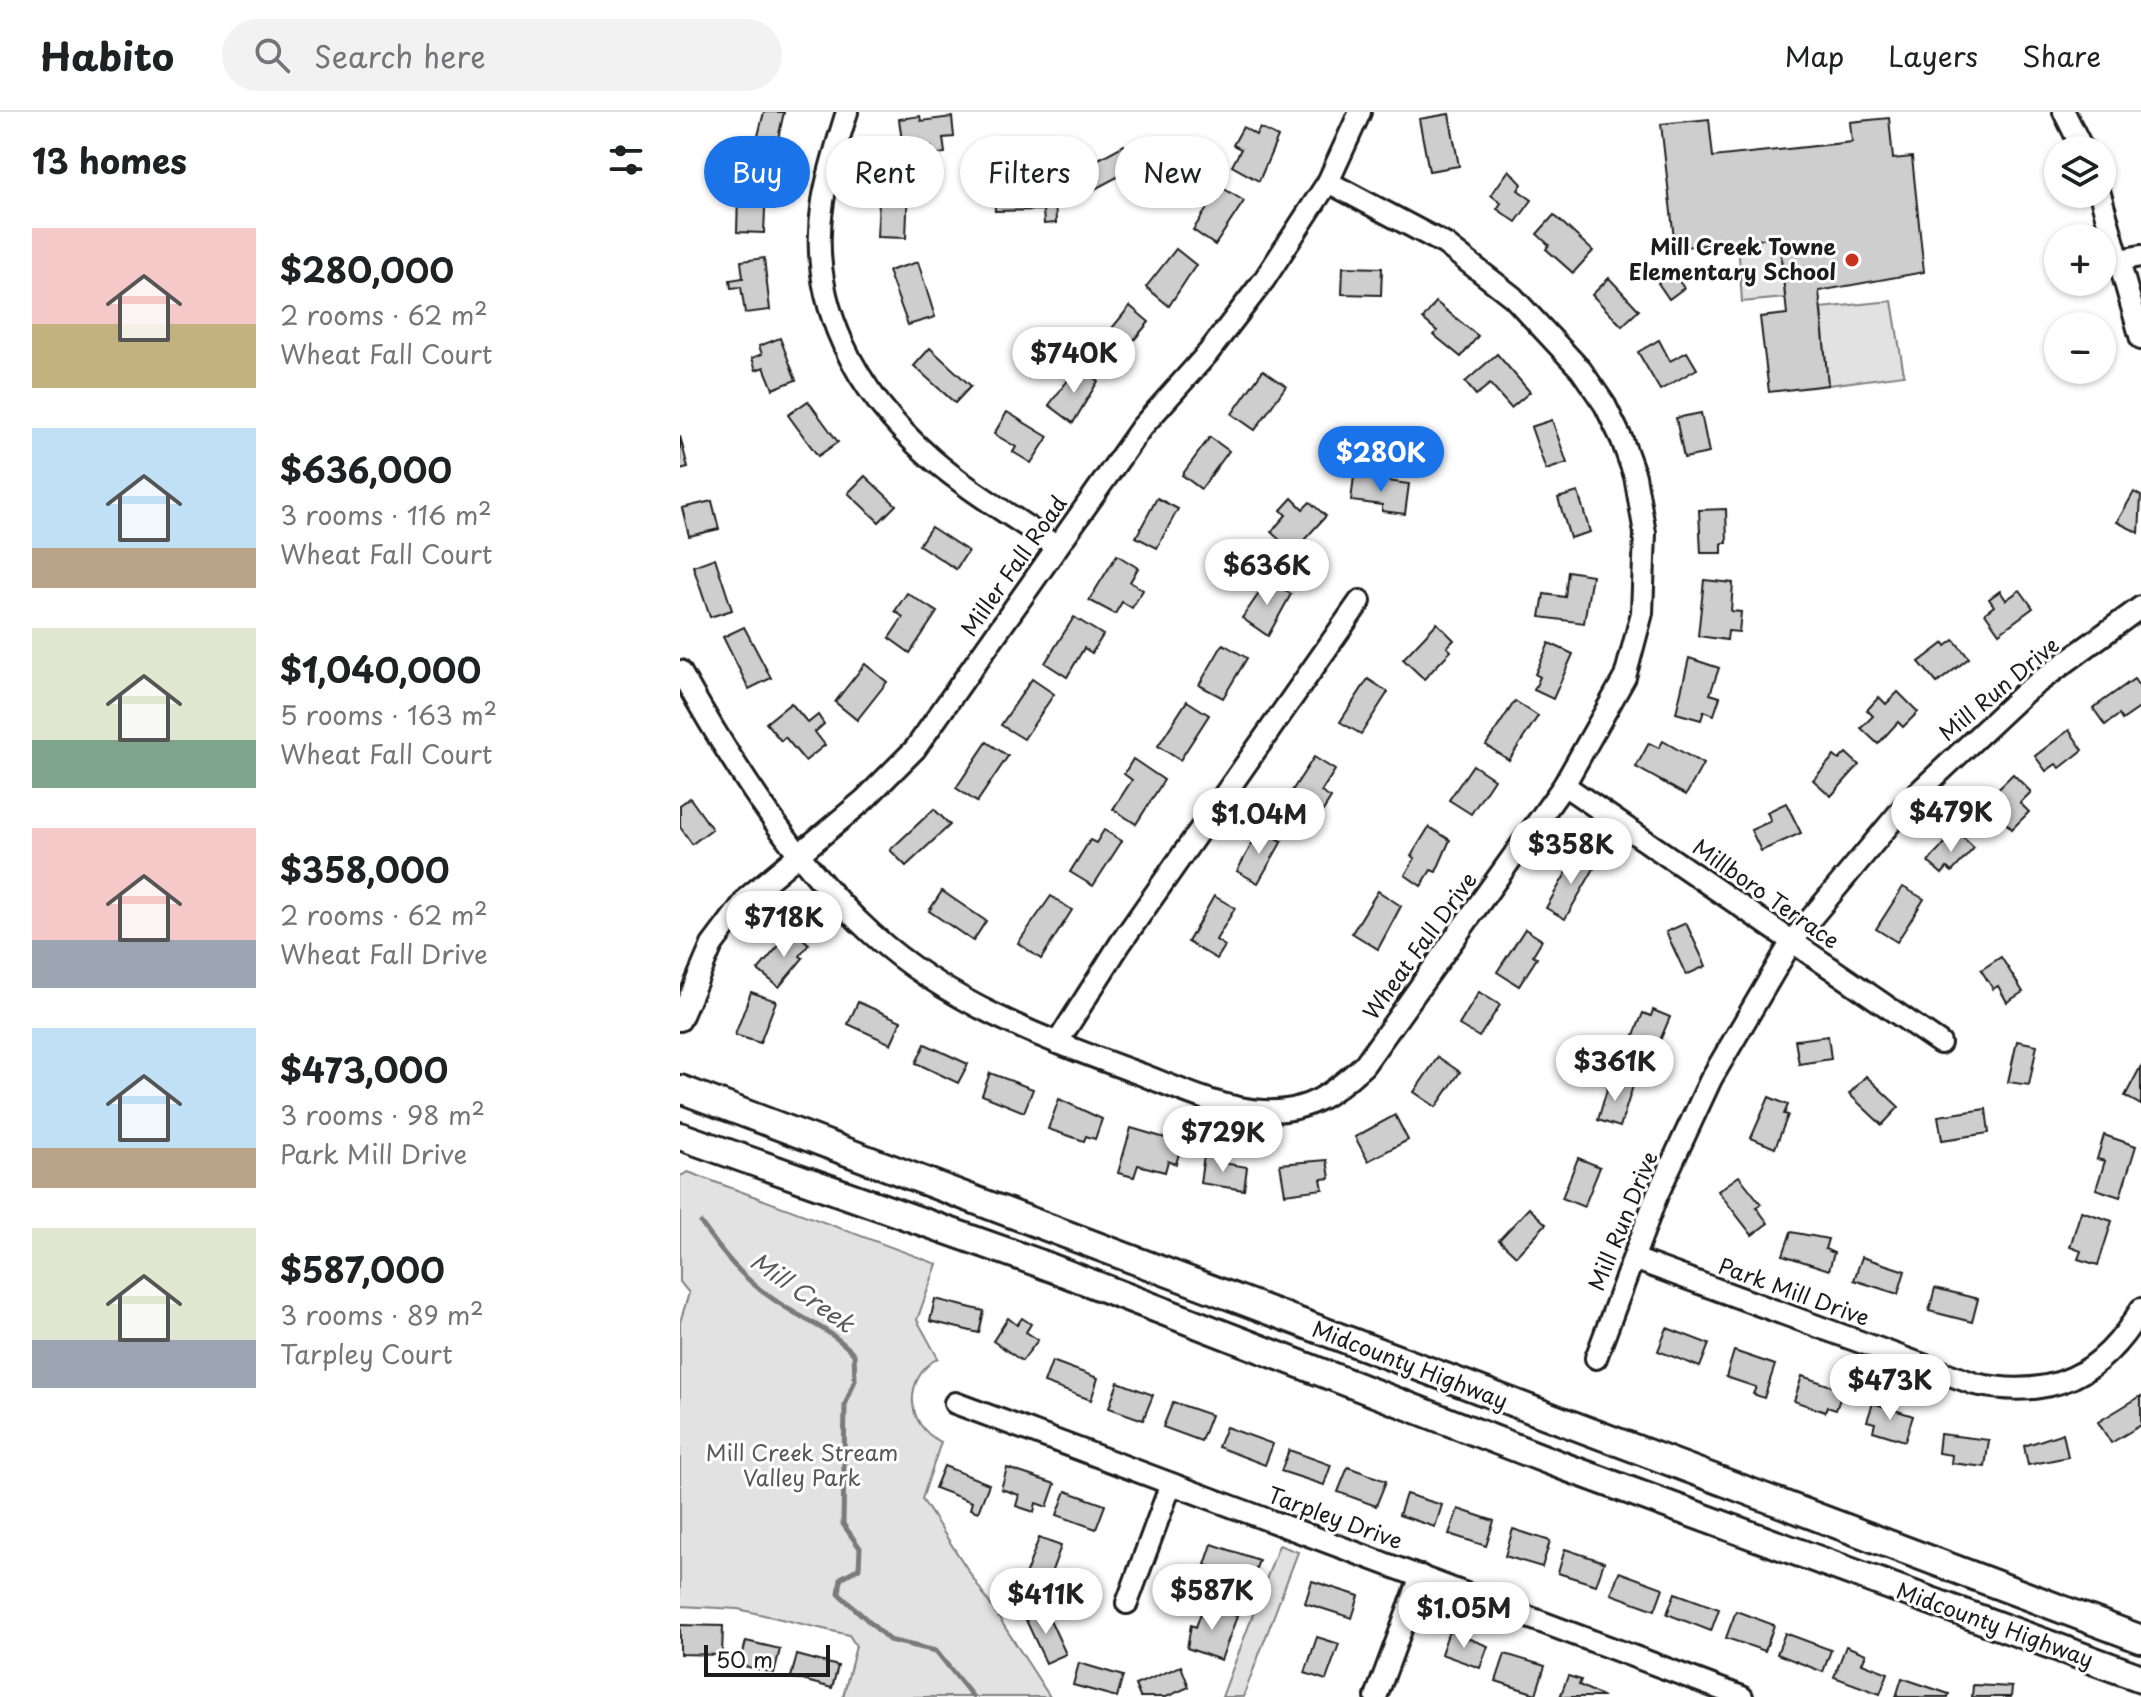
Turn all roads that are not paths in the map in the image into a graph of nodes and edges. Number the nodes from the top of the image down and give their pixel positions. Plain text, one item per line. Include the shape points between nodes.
1 (847, 112) edge
2 (1360, 112) edge
3 (2064, 112) edge
4 (2076, 136) edge
5 (1328, 182) junction
6 (2104, 208) edge
7 (2141, 256) edge
8 (2119, 260) junction
9 (2141, 339) edge
10 (1057, 547) junction
11 (1360, 601) dead end
12 (2141, 607) edge
13 (680, 671) edge
14 (1564, 785) junction
15 (798, 852) junction
16 (1792, 941) junction
17 (680, 1020) edge
18 (1057, 1043) junction
19 (1940, 1043) dead end
20 (680, 1089) edge
21 (680, 1136) edge
22 (1634, 1259) junction
23 (2141, 1309) edge
24 (1596, 1358) dead end
25 (955, 1403) dead end
26 (1171, 1484) junction
27 (1421, 1576) junction
28 (1127, 1603) dead end
29 (2141, 1617) edge
30 (2100, 1624) junction
31 (2141, 1639) edge
32 (2090, 1660) junction
33 (2141, 1678) edge
34 (1376, 1697) edge
35 (1742, 1697) edge
36 (2134, 1697) edge

1 - 10 street via 823,203 823,275 849,362 884,412 933,460
2 - 5 street, Miller Fall Road
3 - 4 street
5 - 10 street, Miller Fall Road via 1264,280 1141,428
5 - 14 street, Wheat Fall Drive via 1445,244 1513,297 1581,370 1622,440 1645,533 1642,613 1625,677
6 - 8 street
7 - 8 street
8 - 9 street
10 - 15 street, Miller Fall Road via 915,749 864,800
11 - 18 street via 1120,944
12 - 16 street, Mill Run Drive via 2025,692 1908,802
13 - 15 street, Wheat Fall Drive via 709,723
14 - 16 street, Millboro Terrace
14 - 18 street, Wheat Fall Drive via 1364,1065 1330,1096 1265,1111 1216,1103
15 - 17 street, Miller Fall Road via 748,897 712,945
15 - 18 street, Wheat Fall Drive via 871,933 930,981 994,1018
16 - 19 street, Millboro Terrace
16 - 22 street, Mill Run Drive via 1711,1079 1657,1195
20 - 30 main road, Midcounty Highway
21 - 32 main road, Midcounty Highway via 1039,1263 1568,1468
22 - 23 street, Park Mill Drive via 1975,1384 2010,1391 2053,1386 2080,1375 2126,1335
22 - 24 street, Mill Run Drive
25 - 26 street, Tarpley Drive
26 - 27 street, Tarpley Drive
26 - 28 street
27 - 34 street
27 - 35 street, Tarpley Drive
29 - 30 main road
30 - 31 main road, Midcounty Highway
32 - 33 main road, Midcounty Highway
32 - 36 main road

